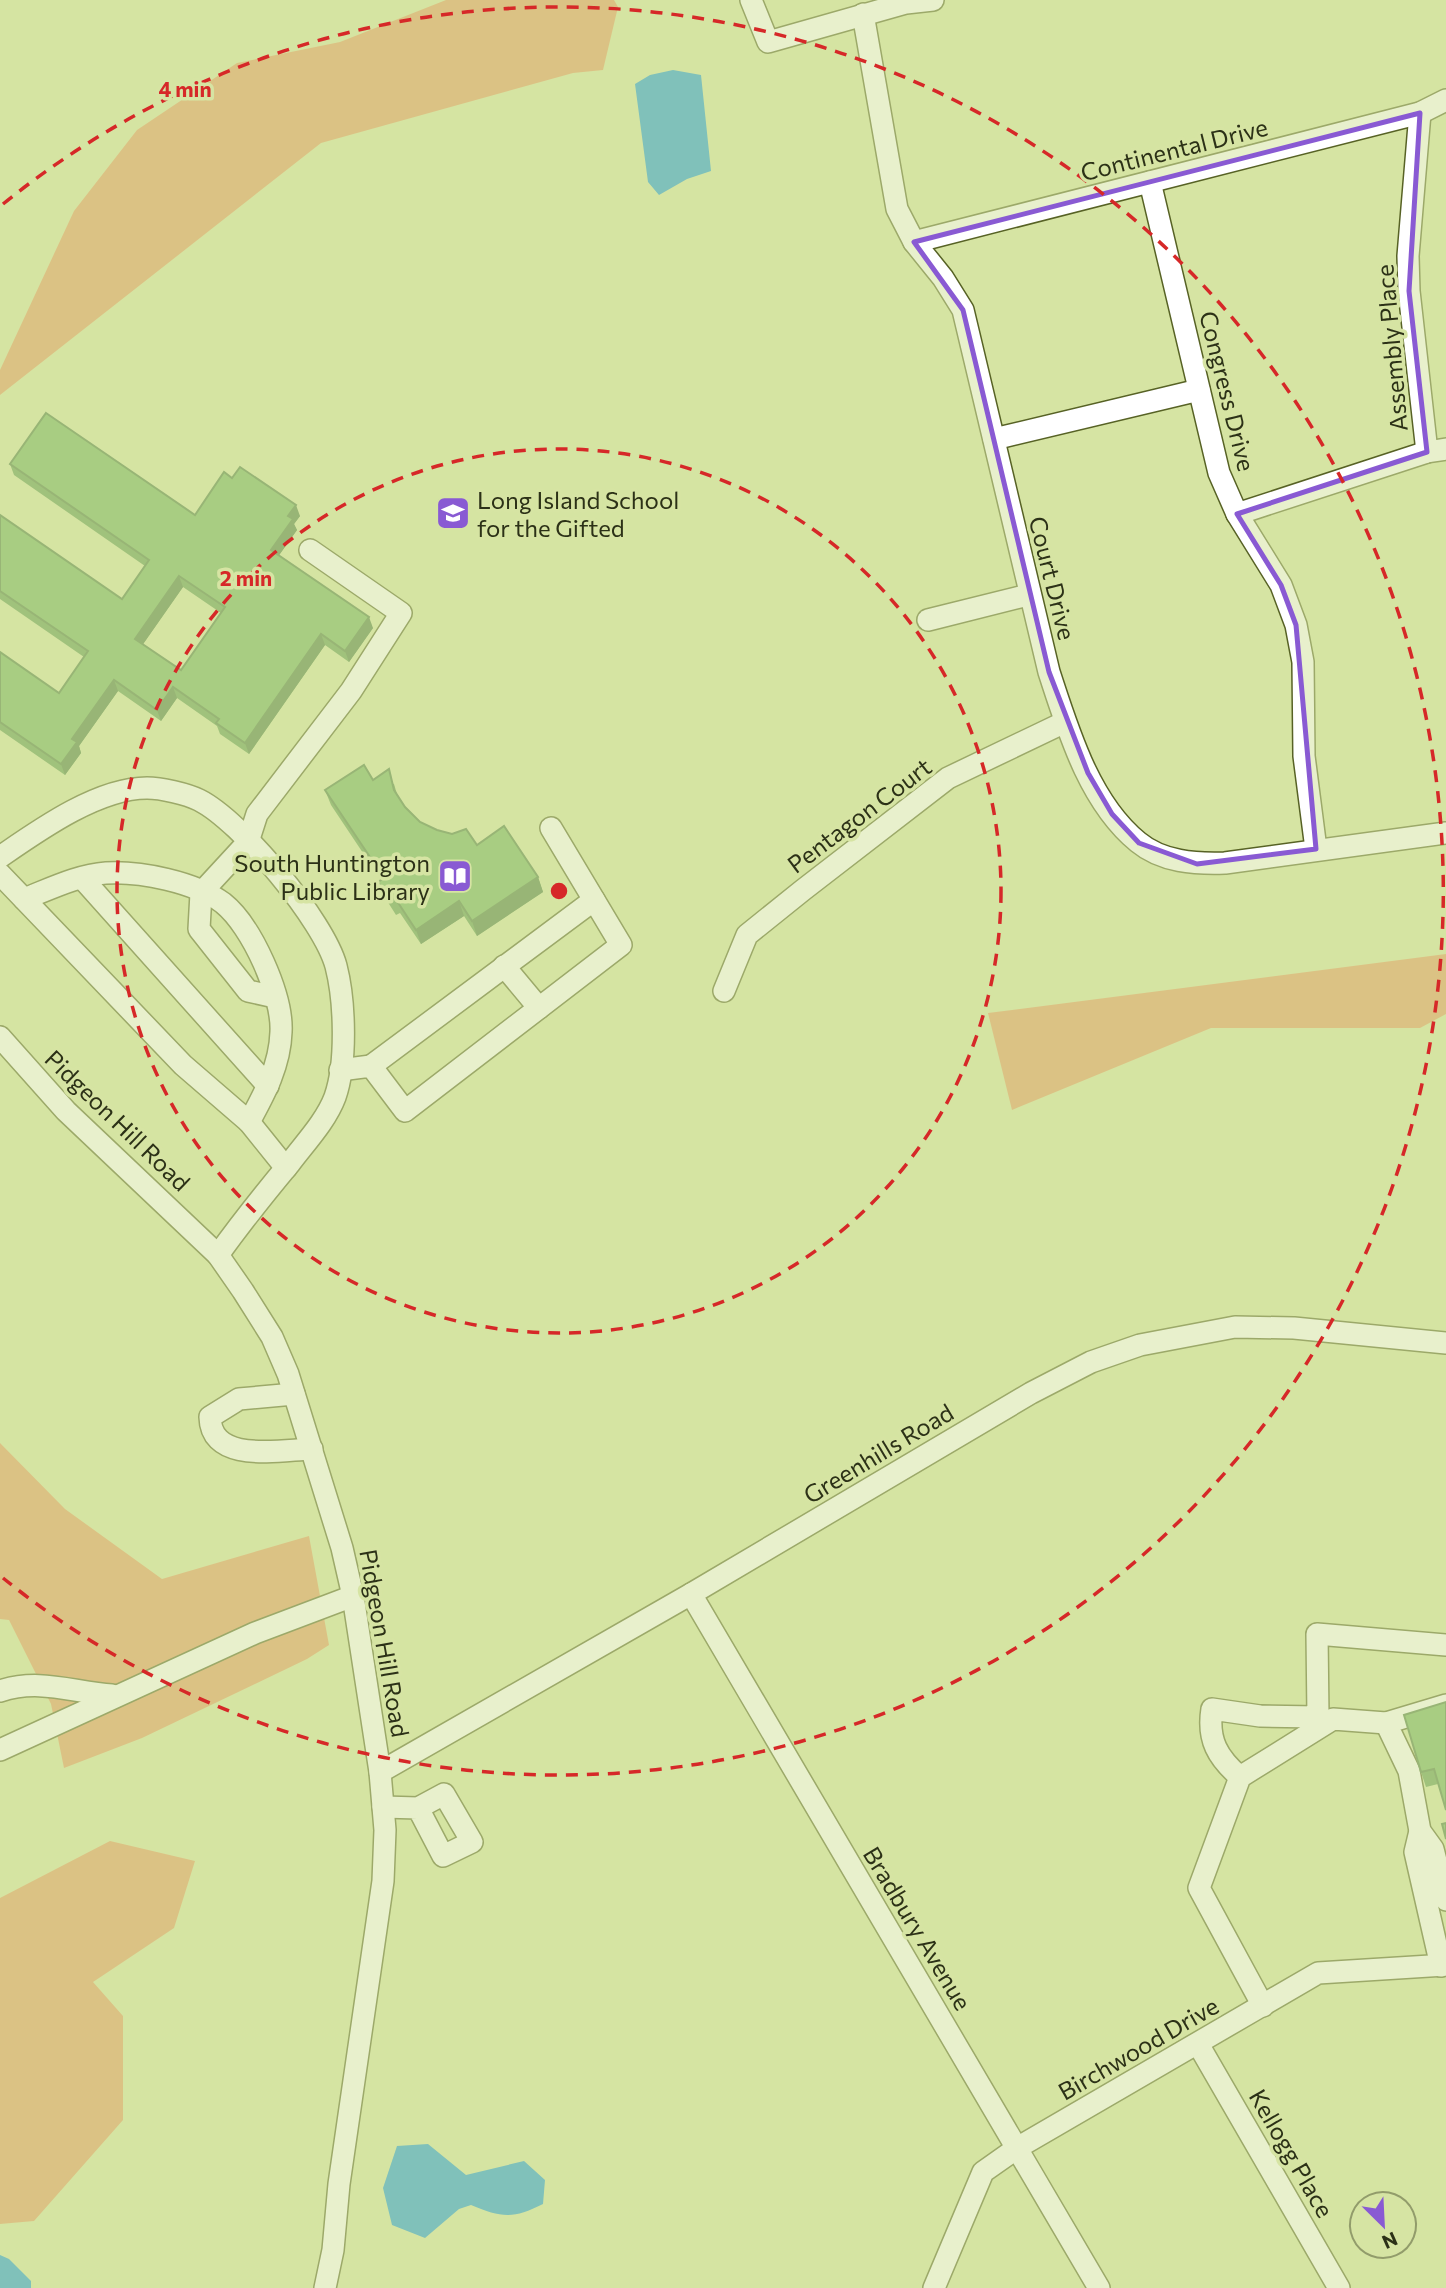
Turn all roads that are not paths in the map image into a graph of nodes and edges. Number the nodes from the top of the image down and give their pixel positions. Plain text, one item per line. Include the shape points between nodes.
1 (751, 0) edge
2 (933, 0) edge
3 (863, 14) junction
4 (1446, 100) edge
5 (1420, 113) junction
6 (1150, 182) junction
7 (914, 242) junction
8 (1199, 390) junction
9 (994, 439) junction
10 (1437, 450) edge
11 (1237, 513) junction
12 (310, 550) dead end
13 (1028, 595) junction
14 (928, 620) dead end
15 (1065, 722) junction
16 (551, 828) dead end
17 (1446, 833) edge
18 (248, 842) junction
19 (1316, 849) junction
20 (0, 857) edge
21 (0, 874) edge
22 (82, 878) junction
23 (201, 893) junction
24 (24, 899) junction
25 (594, 900) junction
26 (504, 966) junction
27 (724, 992) dead end
28 (275, 997) junction
29 (539, 1008) junction
30 (0, 1037) edge
31 (371, 1066) junction
32 (340, 1070) junction
33 (268, 1086) junction
34 (249, 1122) junction
35 (286, 1168) junction
36 (218, 1255) junction
37 (1446, 1343) edge
38 (294, 1394) junction
39 (312, 1449) junction
40 (691, 1594) junction
41 (353, 1595) junction
42 (1446, 1645) edge
43 (0, 1691) edge
44 (118, 1696) junction
45 (1446, 1705) edge
46 (1386, 1723) junction
47 (0, 1750) edge
48 (380, 1772) junction
49 (1240, 1777) junction
50 (383, 1807) junction
51 (418, 1808) dead end
52 (1420, 1831) junction
53 (1446, 1900) edge
54 (1444, 1965) edge
55 (1263, 2006) junction
56 (1198, 2044) junction
57 (1017, 2148) junction
58 (325, 2288) edge
59 (934, 2288) edge
60 (1099, 2288) edge
61 (1339, 2288) edge

1 - 3 street via 768,42
2 - 3 street
3 - 7 street, Court Drive via 897,209
4 - 5 street, Continental Drive
5 - 6 street, Continental Drive
5 - 10 street, Assembly Place via 1409,291
6 - 7 street, Continental Drive
6 - 8 street, Congress Drive
7 - 9 street, Court Drive via 963,310
8 - 9 street
8 - 11 street, Congress Drive via 1219,473
9 - 13 street, Court Drive
10 - 11 street
11 - 19 street, Congress Drive via 1280,585 1296,625 1303,662 1304,757
12 - 18 street via 401,612 351,691 257,814
13 - 14 street
13 - 15 street, Court Drive
15 - 19 street, Court Drive via 1112,814 1139,843 1166,857 1197,864 1225,863
15 - 27 street, Pentagon Court via 948,778 803,890 747,935
16 - 25 street
17 - 19 street, Court Drive
18 - 20 street via 199,800 147,788 104,798 60,816
18 - 23 street
18 - 32 street via 316,922 336,965 342,1018
21 - 24 street
22 - 23 street via 104,873 147,875
22 - 24 street
22 - 33 street
23 - 28 street via 223,904 257,947
23 - 28 street via 199,929 248,990
24 - 34 street via 184,1065
25 - 26 street
25 - 29 street via 621,945
26 - 29 street
26 - 31 street
28 - 33 street via 282,1030
29 - 31 street via 405,1111
30 - 36 street, Pidgeon Hill Road via 66,1111
31 - 32 street
32 - 35 street via 335,1098
33 - 34 street
34 - 35 street
35 - 36 street
36 - 38 street, Pidgeon Hill Road via 272,1337
37 - 40 street, Greenhills Road via 1235,1327 1140,1345 1091,1362 1031,1393
38 - 39 street, Pidgeon Hill Road
38 - 39 street via 239,1399 210,1417 210,1431 221,1443 247,1451
39 - 41 street, Pidgeon Hill Road
40 - 48 street, Greenhills Road
40 - 57 street, Bradbury Avenue
41 - 44 street via 255,1633
41 - 48 street, Pidgeon Hill Road
42 - 49 street via 1317,1634 1318,1717 1212,1709 1209,1725 1220,1760
43 - 44 street via 23,1683
44 - 47 street
45 - 46 street
46 - 49 street via 1333,1719
46 - 52 street via 1409,1771
48 - 50 street, Pidgeon Hill Road
49 - 55 street via 1199,1888
50 - 51 street
50 - 58 street, Pidgeon Hill Road via 383,1881
52 - 53 street via 1433,1849
52 - 54 street via 1415,1852
54 - 55 street, Birchwood Drive via 1318,1973
55 - 56 street, Birchwood Drive
56 - 57 street, Birchwood Drive
56 - 61 street, Kellogg Place
57 - 59 street, Birchwood Drive via 983,2172
57 - 60 street, Bradbury Avenue

